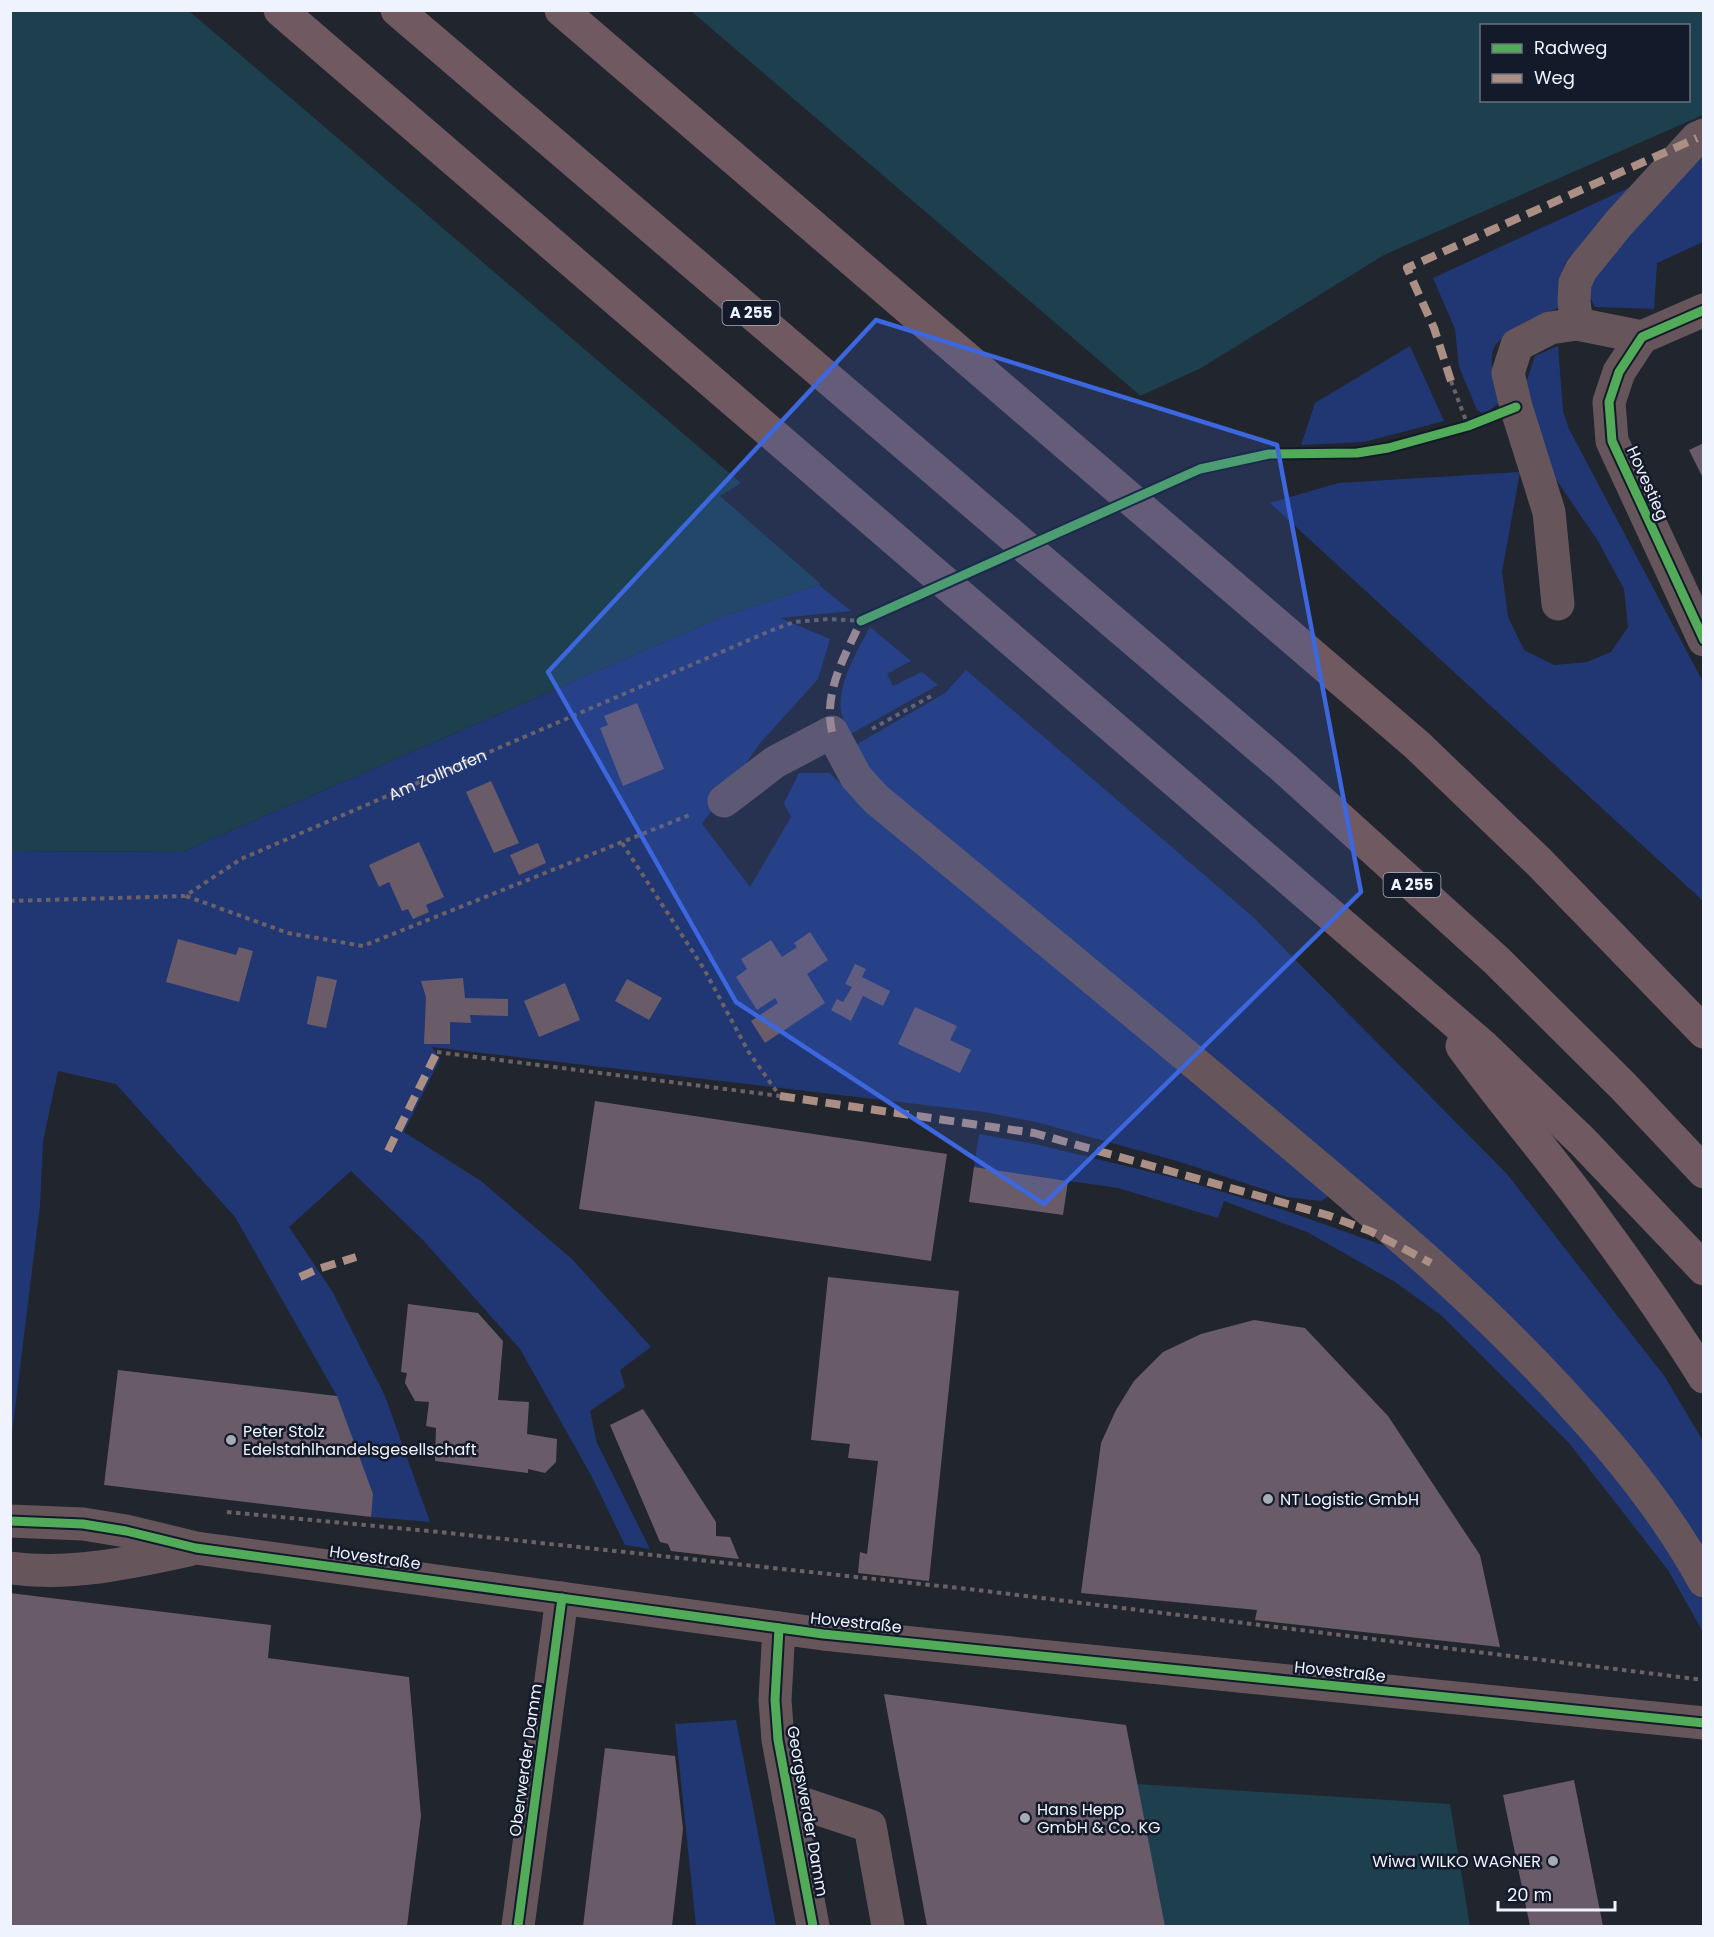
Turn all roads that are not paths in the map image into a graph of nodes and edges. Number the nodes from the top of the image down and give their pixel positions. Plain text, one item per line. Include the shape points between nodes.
1 (280, 10) edge
2 (397, 10) edge
3 (561, 10) edge
4 (1704, 135) edge
5 (1704, 310) edge
6 (1577, 324) junction
7 (1642, 338) junction
8 (1558, 604) dead end
9 (1704, 640) edge
10 (724, 801) road end
11 (1428, 999) junction
12 (1704, 1032) edge
13 (1704, 1172) edge
14 (1704, 1269) edge
15 (1704, 1377) edge
16 (10, 1521) edge
17 (196, 1548) junction
18 (10, 1568) edge
19 (1704, 1581) edge
20 (561, 1598) junction
21 (779, 1629) junction
22 (1704, 1723) edge
23 (789, 1799) junction
24 (518, 1926) edge
25 (813, 1926) edge
26 (888, 1926) edge

1 - 11 highway
2 - 13 highway, A 255 via 1284,768 1496,960
3 - 12 highway via 1417,745 1539,862
4 - 6 street via 1642,198 1581,270 1575,283
5 - 7 street
6 - 7 street
6 - 8 street via 1550,328 1517,345 1508,373 1549,512
7 - 9 street, Hovestieg via 1619,372 1609,402 1612,441
10 - 19 street via 775,762 832,732 856,777 876,799 1343,1187 1431,1263 1532,1359 1616,1451
11 - 14 highway via 1484,1046 1582,1141
11 - 15 highway via 1584,1203
16 - 17 street, Hovestraße via 83,1524
17 - 18 street, Hovestraße via 127,1564 65,1571
17 - 20 street, Hovestraße
20 - 21 street, Hovestraße
20 - 24 street, Oberwerder Damm
21 - 22 street, Hovestraße
21 - 23 street, Georgswerder Damm via 778,1740
23 - 25 street, Georgswerder Damm
23 - 26 street via 870,1827

